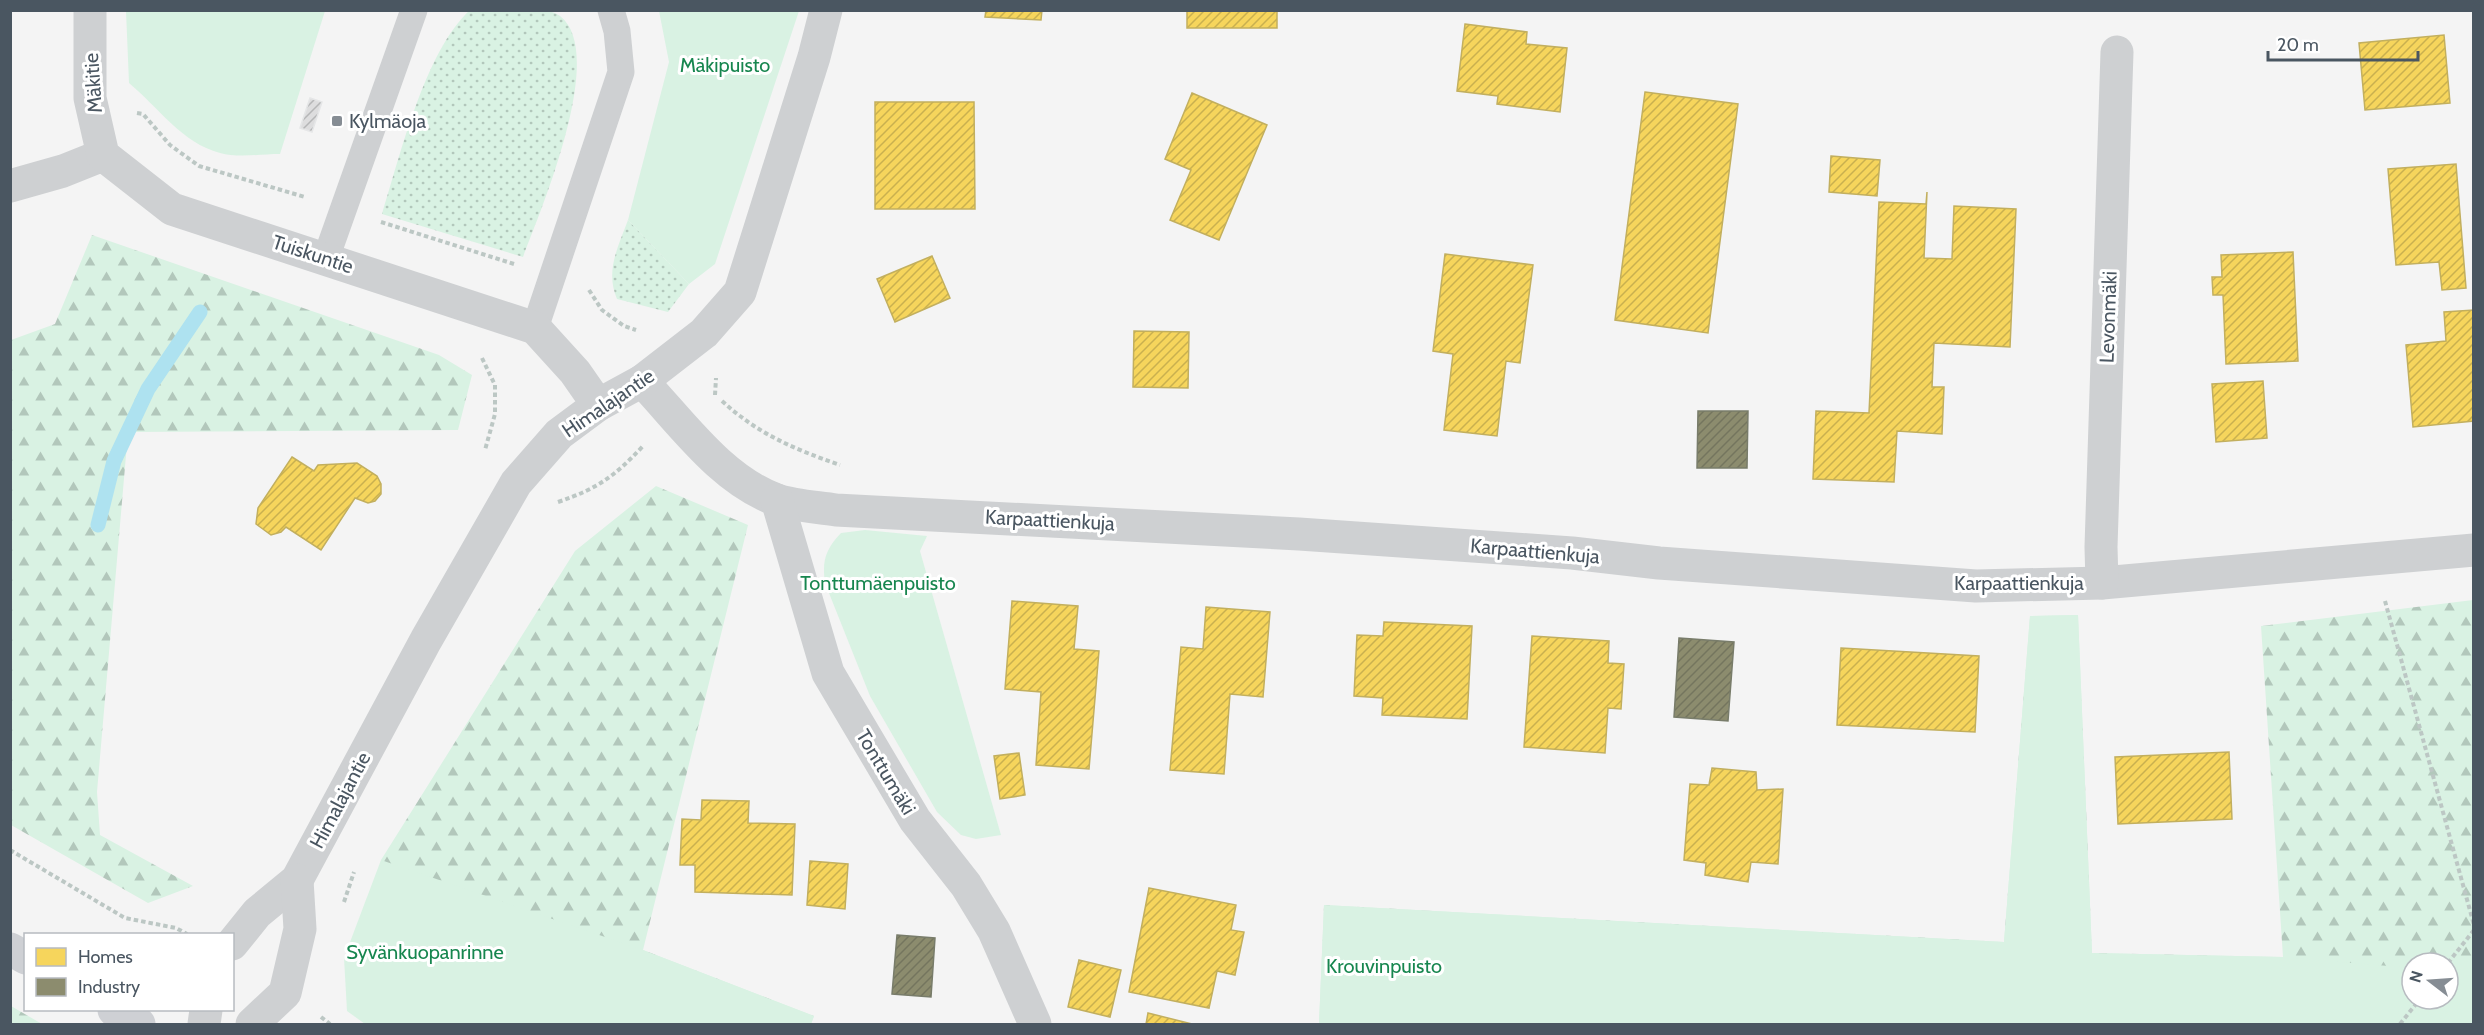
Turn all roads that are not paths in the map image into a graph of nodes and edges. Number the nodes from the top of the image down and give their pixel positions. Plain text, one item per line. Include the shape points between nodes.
1 (90, 10) edge
2 (414, 10) edge
3 (611, 10) edge
4 (826, 10) edge
5 (2117, 52) dead end
6 (104, 155) junction
7 (10, 186) edge
8 (326, 258) junction
9 (536, 328) junction
10 (642, 381) junction
11 (598, 405) junction
12 (777, 500) junction
13 (2474, 550) edge
14 (2102, 583) junction
15 (297, 880) junction
16 (234, 942) edge
17 (10, 949) edge
18 (24, 957) edge
19 (116, 1011) edge
20 (139, 1024) edge
21 (252, 1024) edge
22 (1035, 1024) edge

1 - 6 street, Mäkitie via 90,98
2 - 8 lane
3 - 9 lane via 621,72
4 - 10 street, Himalajantie via 740,292 704,333
5 - 14 street, Levonmäki
6 - 7 street
6 - 8 street, Tuiskuntie via 172,209
8 - 9 street, Tuiskuntie
9 - 11 street
10 - 11 street, Himalajantie
10 - 12 street, Karpaattienkuja via 705,451 734,476
11 - 15 street, Himalajantie via 559,434 516,483
12 - 14 street, Karpaattienkuja via 836,510 1164,525 1976,586
12 - 22 street, Tonttumäki via 828,673 915,820 966,885 994,931
13 - 14 street, Karpaattienkuja
15 - 16 street, Himalajantie via 257,913
15 - 21 street via 300,928 285,993
17 - 18 main road
19 - 20 main road

